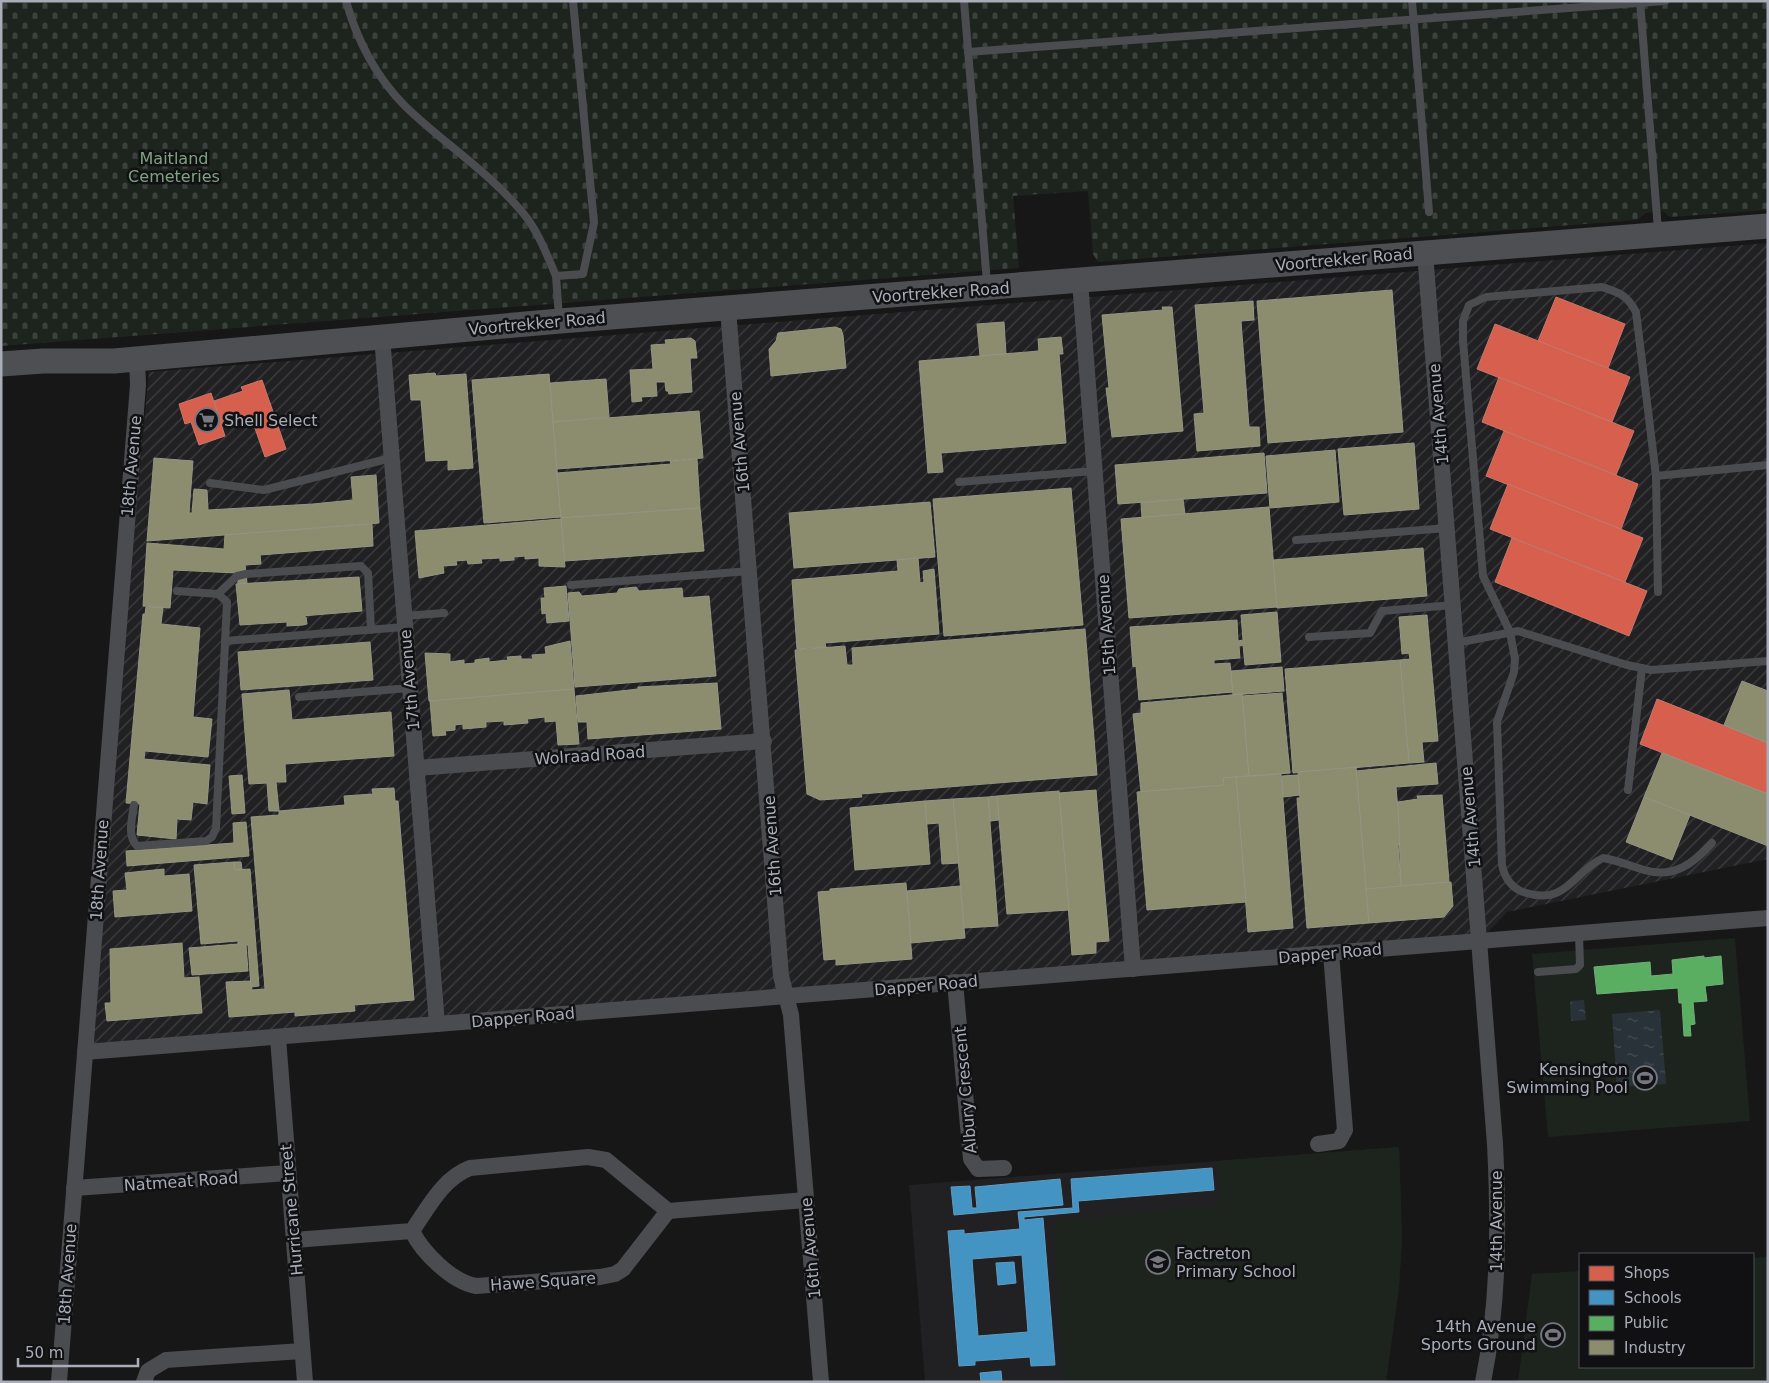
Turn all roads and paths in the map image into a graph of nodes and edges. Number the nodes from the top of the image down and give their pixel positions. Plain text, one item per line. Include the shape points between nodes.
1 (346, 1) edge
2 (573, 1) edge
3 (964, 1) edge
4 (1412, 1) edge
5 (1665, 1) edge
6 (1640, 2) edge
7 (1414, 20) junction
8 (968, 52) junction
9 (1429, 212) dead end
10 (1768, 226) edge
11 (1658, 235) junction
12 (1425, 253) junction
13 (556, 276) junction
14 (1080, 281) junction
15 (988, 288) junction
16 (728, 309) junction
17 (560, 321) junction
18 (382, 336) junction
19 (126, 359) junction
20 (1, 364) edge
21 (1, 379) edge
22 (391, 458) junction
23 (1768, 465) edge
24 (1094, 471) junction
25 (1656, 476) junction
26 (959, 482) dead end
27 (210, 483) dead end
28 (1447, 528) junction
29 (1296, 540) dead end
30 (750, 571) junction
31 (570, 585) dead end
32 (177, 591) dead end
33 (1658, 592) dead end
34 (218, 594) junction
35 (1453, 605) junction
36 (444, 613) dead end
37 (405, 621) junction
38 (371, 630) junction
39 (1510, 632) junction
40 (1309, 637) dead end
41 (225, 641) junction
42 (1456, 643) junction
43 (1768, 661) edge
44 (1642, 668) junction
45 (410, 688) junction
46 (299, 696) dead end
47 (764, 741) junction
48 (417, 768) junction
49 (1628, 790) dead end
50 (134, 805) dead end
51 (1712, 842) dead end
52 (1768, 918) edge
53 (1579, 933) junction
54 (1480, 941) junction
55 (1331, 953) junction
56 (1133, 969) junction
57 (1538, 972) dead end
58 (955, 982) junction
59 (786, 996) junction
60 (438, 1024) junction
61 (278, 1038) junction
62 (85, 1052) junction
63 (1318, 1144) dead end
64 (1004, 1168) dead end
65 (288, 1173) junction
66 (74, 1188) junction
67 (806, 1200) junction
68 (668, 1211) junction
69 (412, 1231) junction
70 (294, 1240) junction
71 (302, 1350) junction
72 (59, 1382) edge
73 (144, 1382) edge
74 (305, 1382) edge
75 (820, 1382) edge
76 (1483, 1382) edge

1 - 13 lane via 354,28 375,69 405,105 485,173 524,214
2 - 13 lane via 594,223 583,274
3 - 8 lane
4 - 7 lane
5 - 6 lane
6 - 7 lane
6 - 11 lane
7 - 8 lane
7 - 9 lane
8 - 15 lane
10 - 11 main road, Voortrekker Road
11 - 12 main road, Voortrekker Road
12 - 14 main road, Voortrekker Road
12 - 28 street, 14th Avenue
13 - 17 lane
14 - 15 main road, Voortrekker Road
14 - 24 street, 15th Avenue
15 - 16 main road, Voortrekker Road
16 - 17 main road, Voortrekker Road
16 - 30 street, 16th Avenue
17 - 18 main road, Voortrekker Road
18 - 19 main road, Voortrekker Road
18 - 22 street, 17th Avenue
19 - 20 main road, Voortrekker Road
19 - 21 main road, Voortrekker Road via 82,371
19 - 62 street, 18th Avenue via 138,385
22 - 27 lane via 264,490
22 - 37 street, 17th Avenue
23 - 25 lane
24 - 26 lane
24 - 56 street, 15th Avenue
25 - 33 lane
25 - 39 lane via 1636,312 1630,300 1602,287 1486,297 1470,305 1463,321 1463,341 1483,576
28 - 29 lane
28 - 35 street, 14th Avenue
30 - 31 lane
30 - 47 street, 16th Avenue
32 - 34 lane
34 - 38 lane via 237,576 246,574 361,566 368,573
34 - 41 lane via 227,602
35 - 40 lane via 1382,611 1370,633
35 - 42 street, 14th Avenue
36 - 37 lane
37 - 38 lane
37 - 45 street, 17th Avenue
38 - 41 lane
39 - 42 lane
39 - 44 lane via 1534,634
39 - 51 lane via 1514,666 1499,710 1496,739 1505,878 1520,892 1548,896 1568,887 1603,858 1646,871 1678,869 1695,862
41 - 50 lane via 216,828 212,837 206,841 137,846 131,833
42 - 54 street, 14th Avenue
43 - 44 lane
44 - 49 lane
45 - 46 lane
45 - 48 street, 17th Avenue
47 - 48 street, Wolraad Road
47 - 59 street, 16th Avenue via 781,976
48 - 60 street, 17th Avenue
52 - 53 street, Dapper Road
53 - 54 street, Dapper Road
53 - 57 lane via 1580,965 1576,969
54 - 55 street, Dapper Road
54 - 76 street, 14th Avenue via 1498,1197 1495,1298
55 - 56 street, Dapper Road
55 - 63 street via 1345,1130 1340,1141
56 - 58 street, Dapper Road
58 - 59 street, Dapper Road
58 - 64 street, Albury Crescent via 970,1159 978,1169
59 - 60 street, Dapper Road
59 - 67 street, 16th Avenue via 791,1015
60 - 61 street, Dapper Road
61 - 62 street, Dapper Road
61 - 65 street, Hurricane Street
62 - 66 street, 18th Avenue
65 - 66 street, Natmeat Road
65 - 70 street, Hurricane Street
66 - 72 street, 18th Avenue
67 - 68 street
67 - 75 street, 16th Avenue
68 - 69 street via 606,1160 588,1157 470,1168 459,1172 449,1180
68 - 69 street, Hawe Square via 623,1269 600,1277 476,1286 465,1284 418,1244
69 - 70 street
70 - 71 street, Hurricane Street
71 - 73 street via 166,1360 148,1372
71 - 74 street, Hurricane Street

